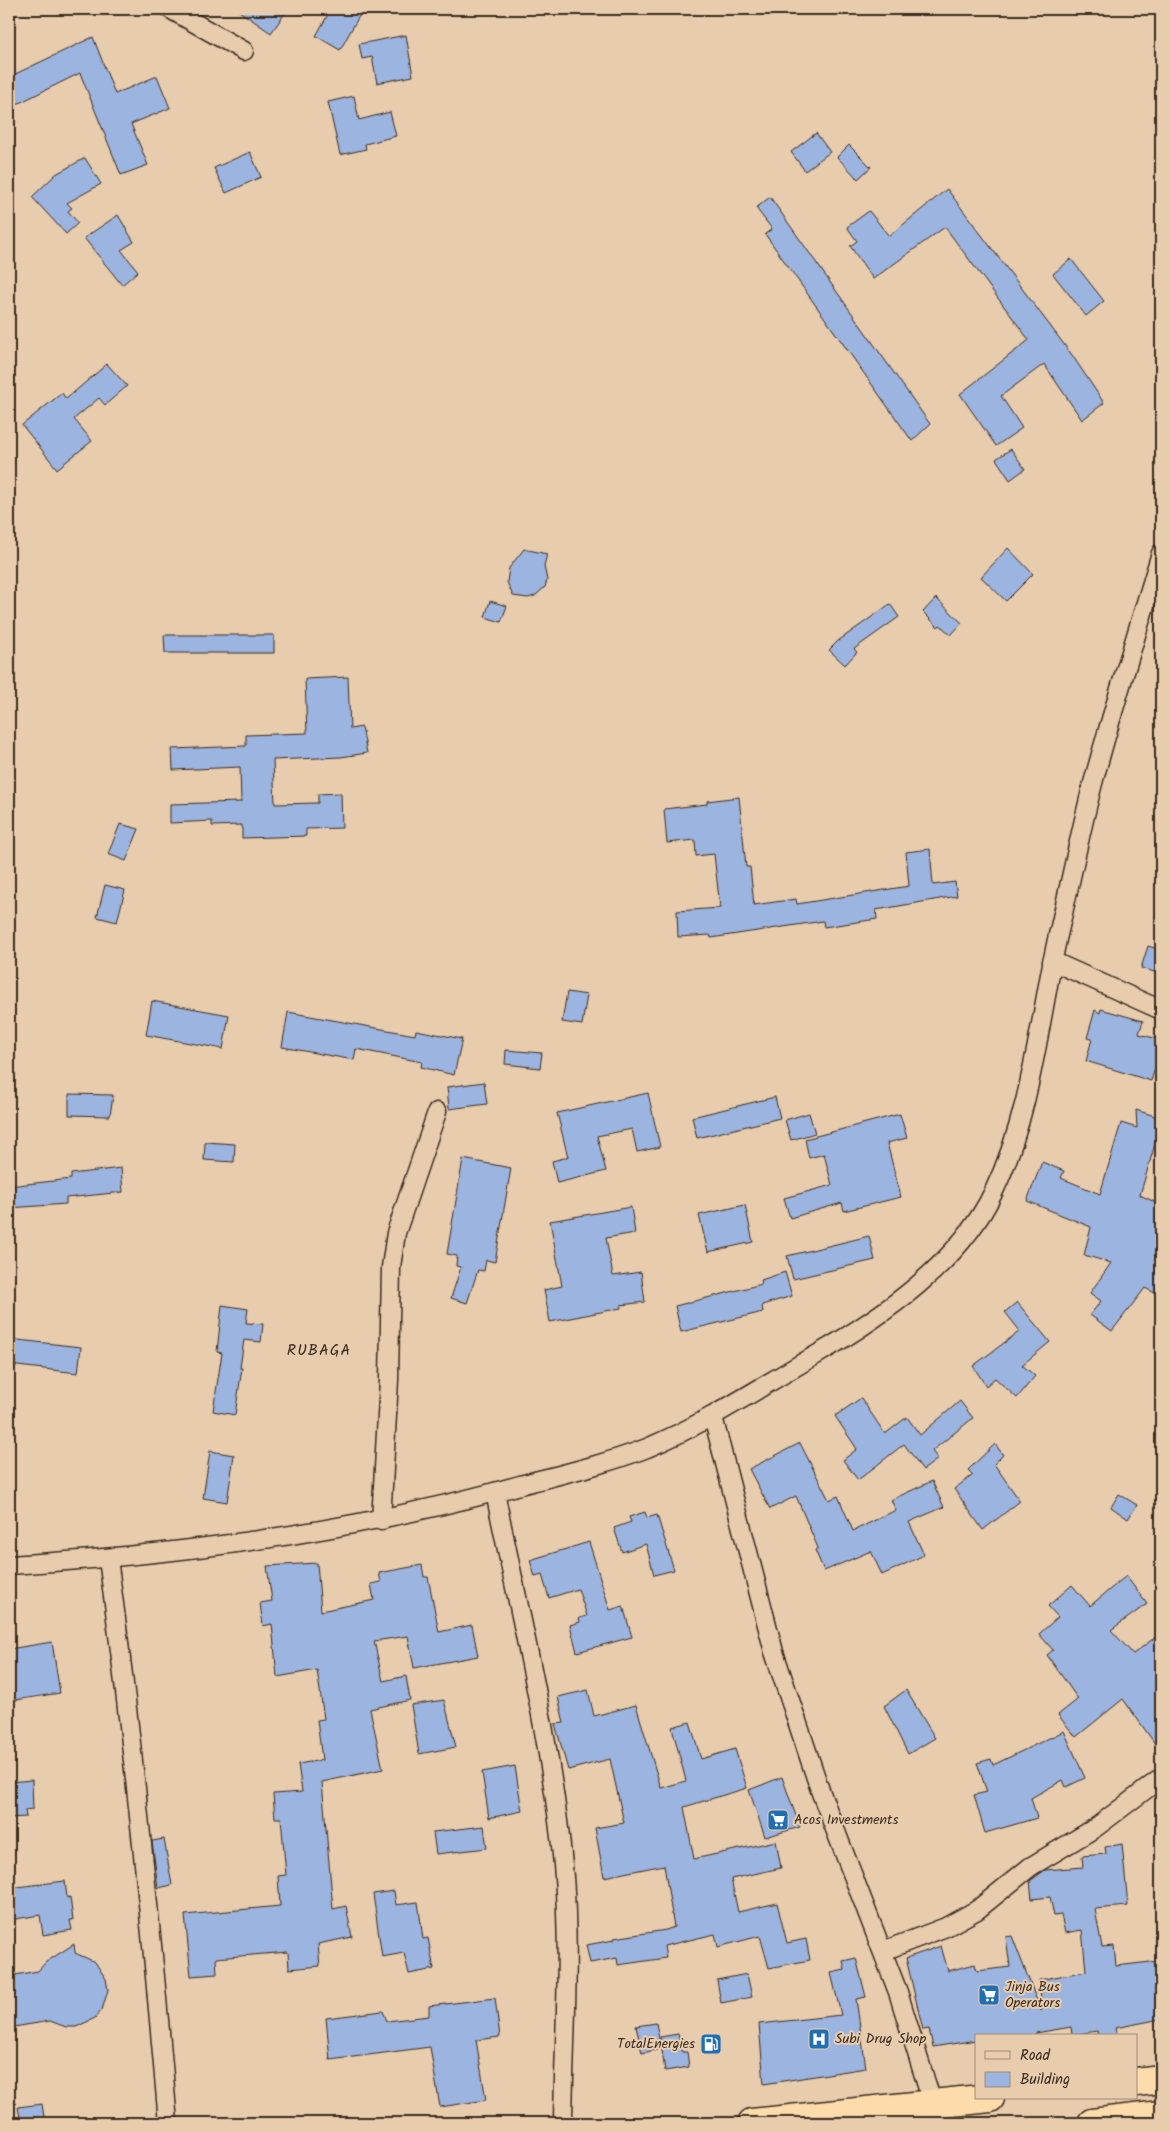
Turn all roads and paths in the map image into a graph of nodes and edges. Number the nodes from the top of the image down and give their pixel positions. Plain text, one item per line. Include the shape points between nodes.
1 (170, 9) edge
2 (244, 51) dead end
3 (1161, 553) edge
4 (1052, 962) junction
5 (1161, 1010) edge
6 (437, 1112) dead end
7 (713, 1417) junction
8 (495, 1492) junction
9 (381, 1520) junction
10 (108, 1559) junction
11 (9, 1565) edge
12 (1161, 1778) edge
13 (883, 1951) junction
14 (1161, 2079) edge
15 (1138, 2082) edge
16 (975, 2100) edge
17 (933, 2105) junction
18 (1161, 2115) edge
19 (168, 2123) edge
20 (563, 2123) edge
21 (752, 2123) edge
22 (1092, 2123) edge

1 - 2 street
3 - 4 street via 1095,776
4 - 5 street
4 - 7 street via 1031,1074 1014,1137 995,1189 972,1232 938,1267 850,1335
6 - 9 street via 396,1233 391,1267
7 - 8 street via 645,1448
7 - 13 street via 774,1652 821,1793
8 - 9 street
8 - 20 street via 543,1728 562,1864 566,1904
9 - 10 street via 246,1542
10 - 11 street
10 - 19 street via 141,1818
12 - 13 street via 1094,1828 1030,1867 976,1910 946,1926
13 - 17 street
14 - 15 highway
16 - 17 highway
17 - 21 highway
18 - 22 highway

